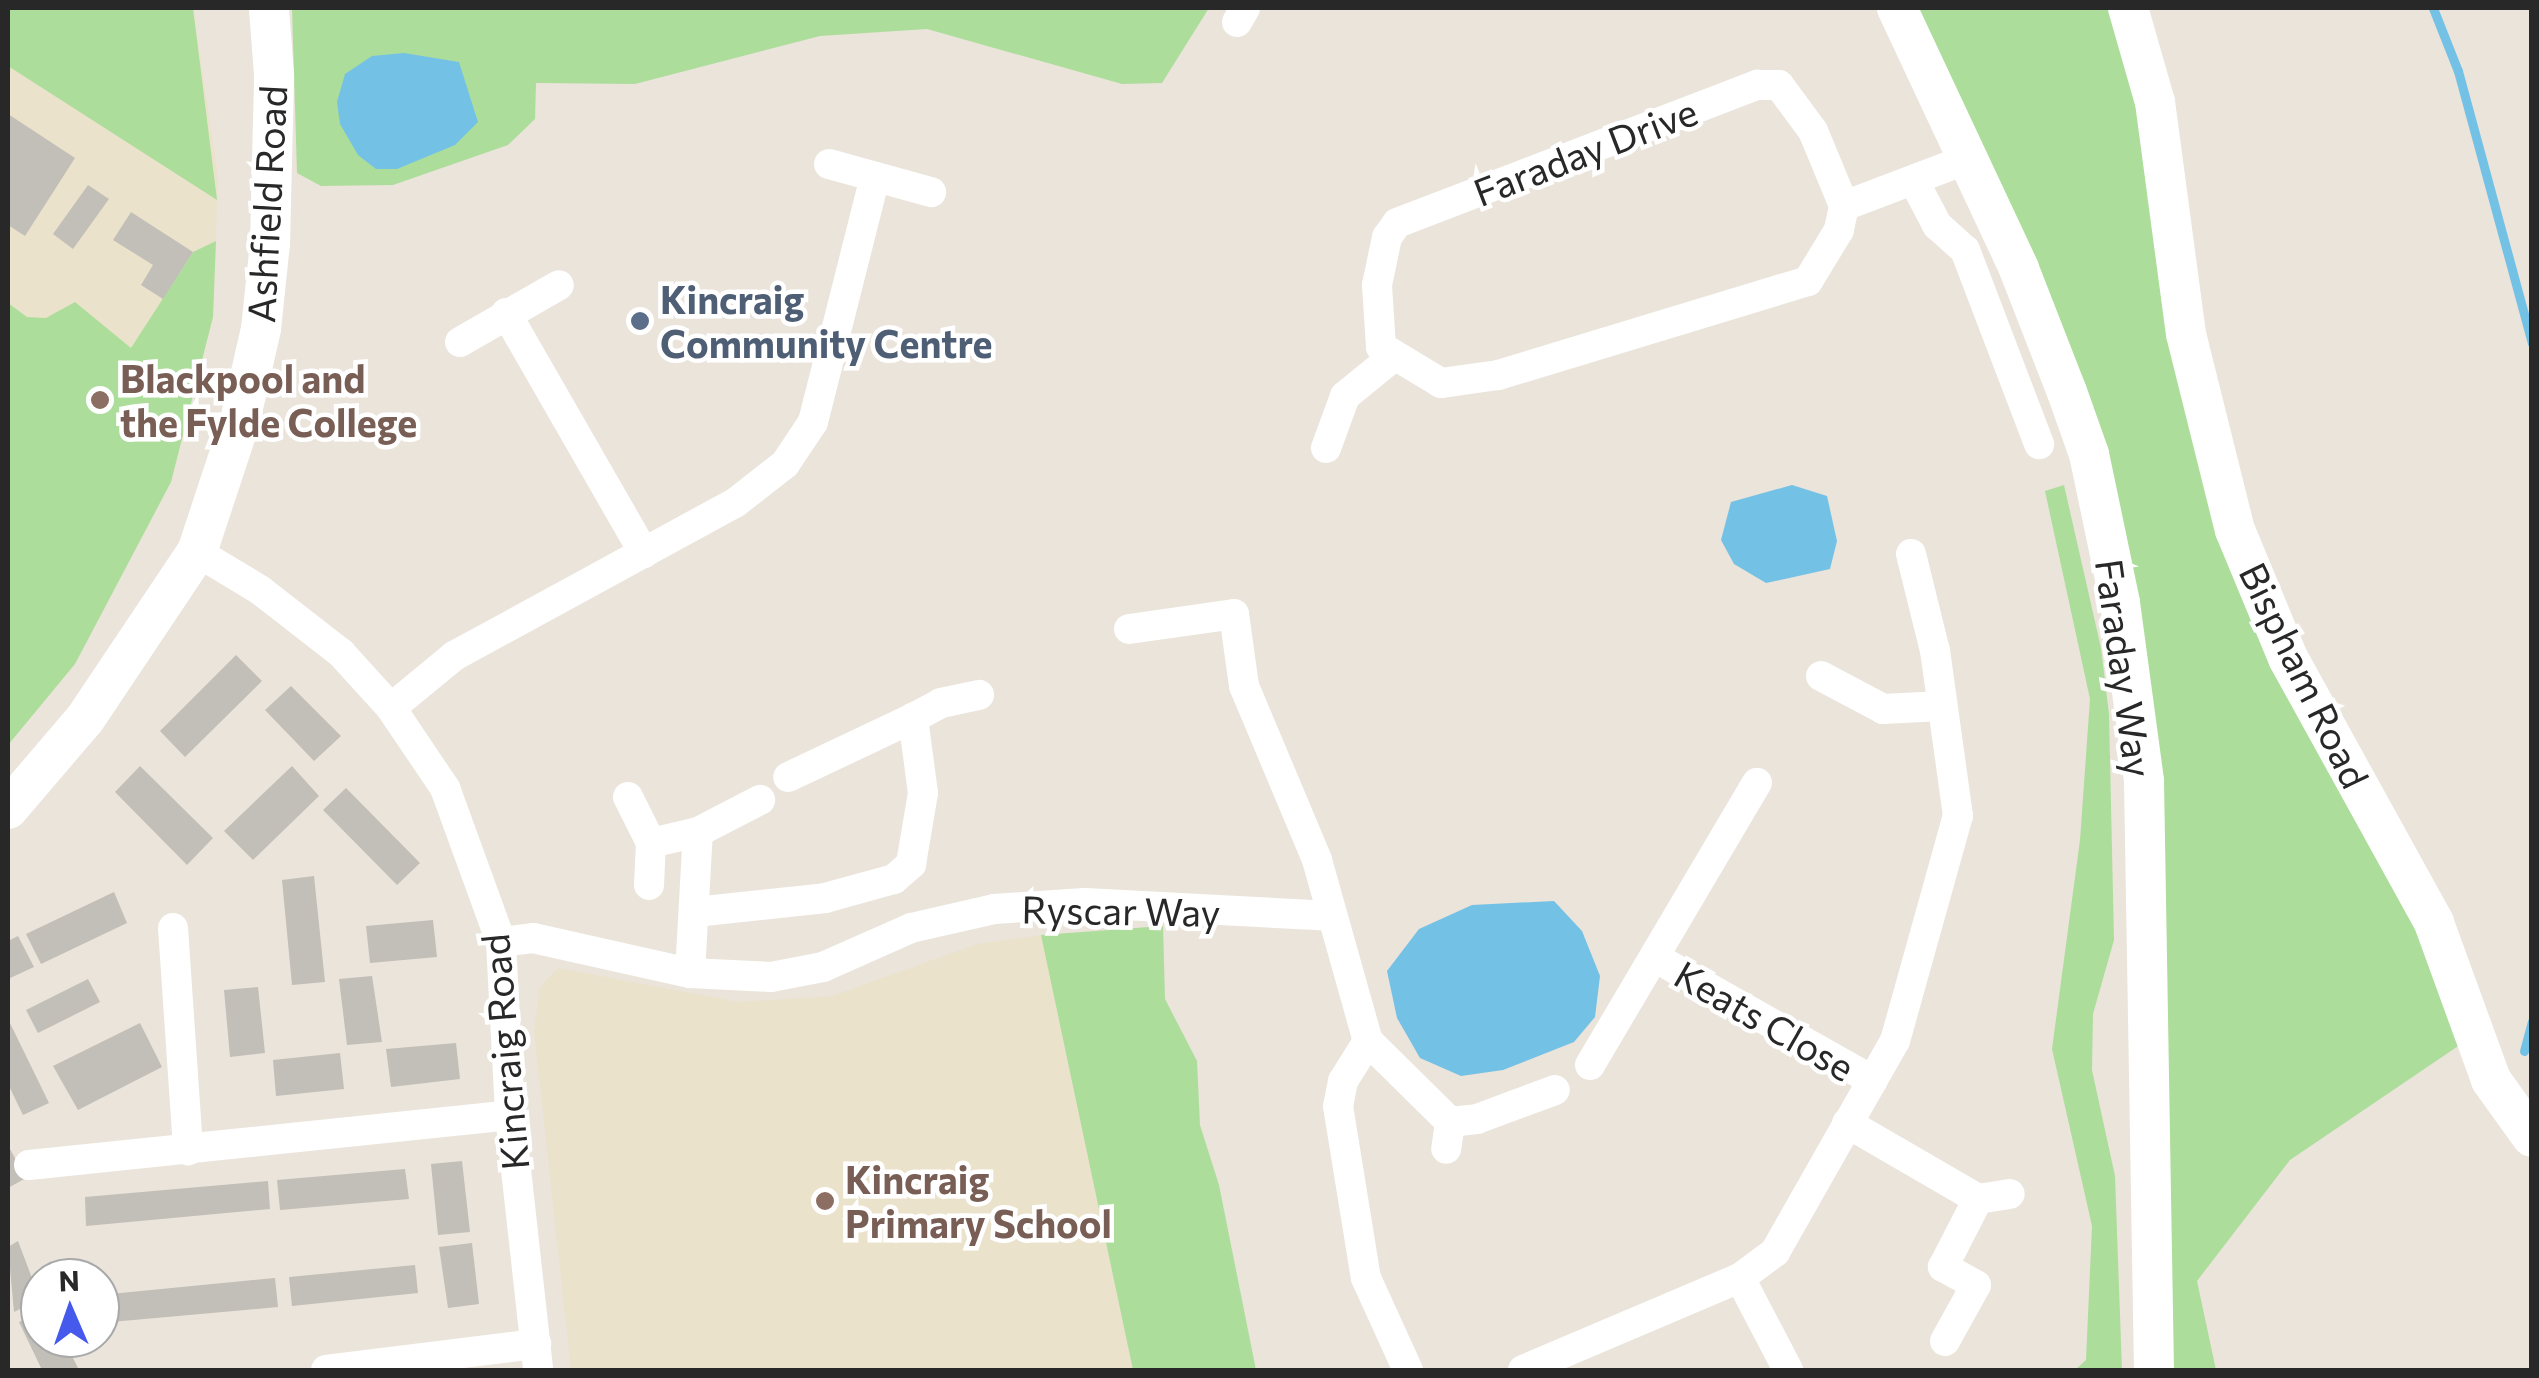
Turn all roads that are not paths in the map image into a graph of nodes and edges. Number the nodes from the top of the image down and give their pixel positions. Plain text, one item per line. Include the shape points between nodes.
1 (269, 8) edge
2 (1897, 8) edge
3 (2128, 8) edge
4 (1968, 159) junction
5 (829, 164) dead end
6 (875, 177) junction
7 (1914, 180) junction
8 (931, 192) dead end
9 (1844, 206) junction
10 (559, 285) dead end
11 (506, 313) junction
12 (460, 342) dead end
13 (1394, 357) junction
14 (2039, 444) dead end
15 (1326, 448) dead end
16 (197, 552) junction
17 (644, 553) junction
18 (1910, 554) dead end
19 (1130, 630) dead end
20 (1821, 676) dead end
21 (979, 695) dead end
22 (1942, 706) junction
23 (391, 708) junction
24 (913, 718) junction
25 (788, 777) dead end
26 (1757, 782) dead end
27 (628, 797) dead end
28 (760, 800) dead end
29 (8, 809) edge
30 (698, 832) junction
31 (650, 843) junction
32 (648, 885) dead end
33 (695, 912) junction
34 (1332, 916) junction
35 (173, 928) dead end
36 (501, 942) junction
37 (1656, 958) junction
38 (690, 974) junction
39 (1368, 1041) junction
40 (1590, 1064) dead end
41 (1873, 1081) junction
42 (1555, 1090) dead end
43 (510, 1114) junction
44 (1847, 1123) junction
45 (2532, 1137) edge
46 (188, 1150) junction
47 (28, 1164) dead end
48 (2010, 1194) dead end
49 (1978, 1199) junction
50 (1740, 1278) junction
51 (1945, 1341) dead end
52 (537, 1358) edge
53 (326, 1370) edge
54 (1408, 1370) edge
55 (1523, 1370) edge
56 (1788, 1370) edge
57 (2154, 1370) edge

1 - 16 street, Ashfield Road via 274,175 261,329 239,425
2 - 4 street, Faraday Way
3 - 45 street, Bispham Road via 2155,102 2186,334 2235,530 2288,658 2434,924 2491,1080
4 - 7 street
4 - 57 street, Faraday Way via 2024,279 2089,454 2120,603 2144,781
5 - 6 street
6 - 8 street
6 - 17 street via 830,368 800,445 766,483
7 - 9 street
7 - 14 street via 1937,225 1966,250
9 - 13 street via 1839,230 1808,281 1498,376 1441,383
9 - 13 street, Faraday Drive via 1813,131 1780,84 1757,85 1398,223 1382,252 1376,313 1381,348
10 - 11 street
11 - 12 street
11 - 17 street
13 - 15 street via 1345,396
16 - 23 street, Kincraig Road via 341,652
16 - 29 street, Ashfield Road via 86,719
17 - 23 street via 454,656
18 - 22 street
19 - 34 street via 1234,614 1244,686 1316,860
20 - 22 street via 1883,709
21 - 24 street
22 - 41 street via 1958,816 1896,1040
23 - 36 street, Kincraig Road via 445,788
24 - 25 street
24 - 33 street via 924,793 911,864 894,879 826,898
26 - 37 street, Keats Close
27 - 31 street
28 - 30 street
30 - 31 street
30 - 33 street
31 - 32 street
33 - 38 street
34 - 38 street, Ryscar Way via 1085,903 994,910 912,928 823,967 770,976
34 - 39 street
35 - 46 street
36 - 38 street, Ryscar Way via 533,938
36 - 43 street, Kincraig Road
37 - 40 street, Keats Close
37 - 41 street, Keats Close
39 - 42 street via 1448,1135
39 - 54 street via 1343,1081 1338,1106 1366,1278
41 - 44 street
43 - 46 street
43 - 52 street, Kincraig Road
44 - 49 street
44 - 50 street via 1774,1252
46 - 47 street
48 - 49 street
49 - 51 street via 1943,1267 1976,1285
50 - 55 street
50 - 56 street
52 - 53 street

